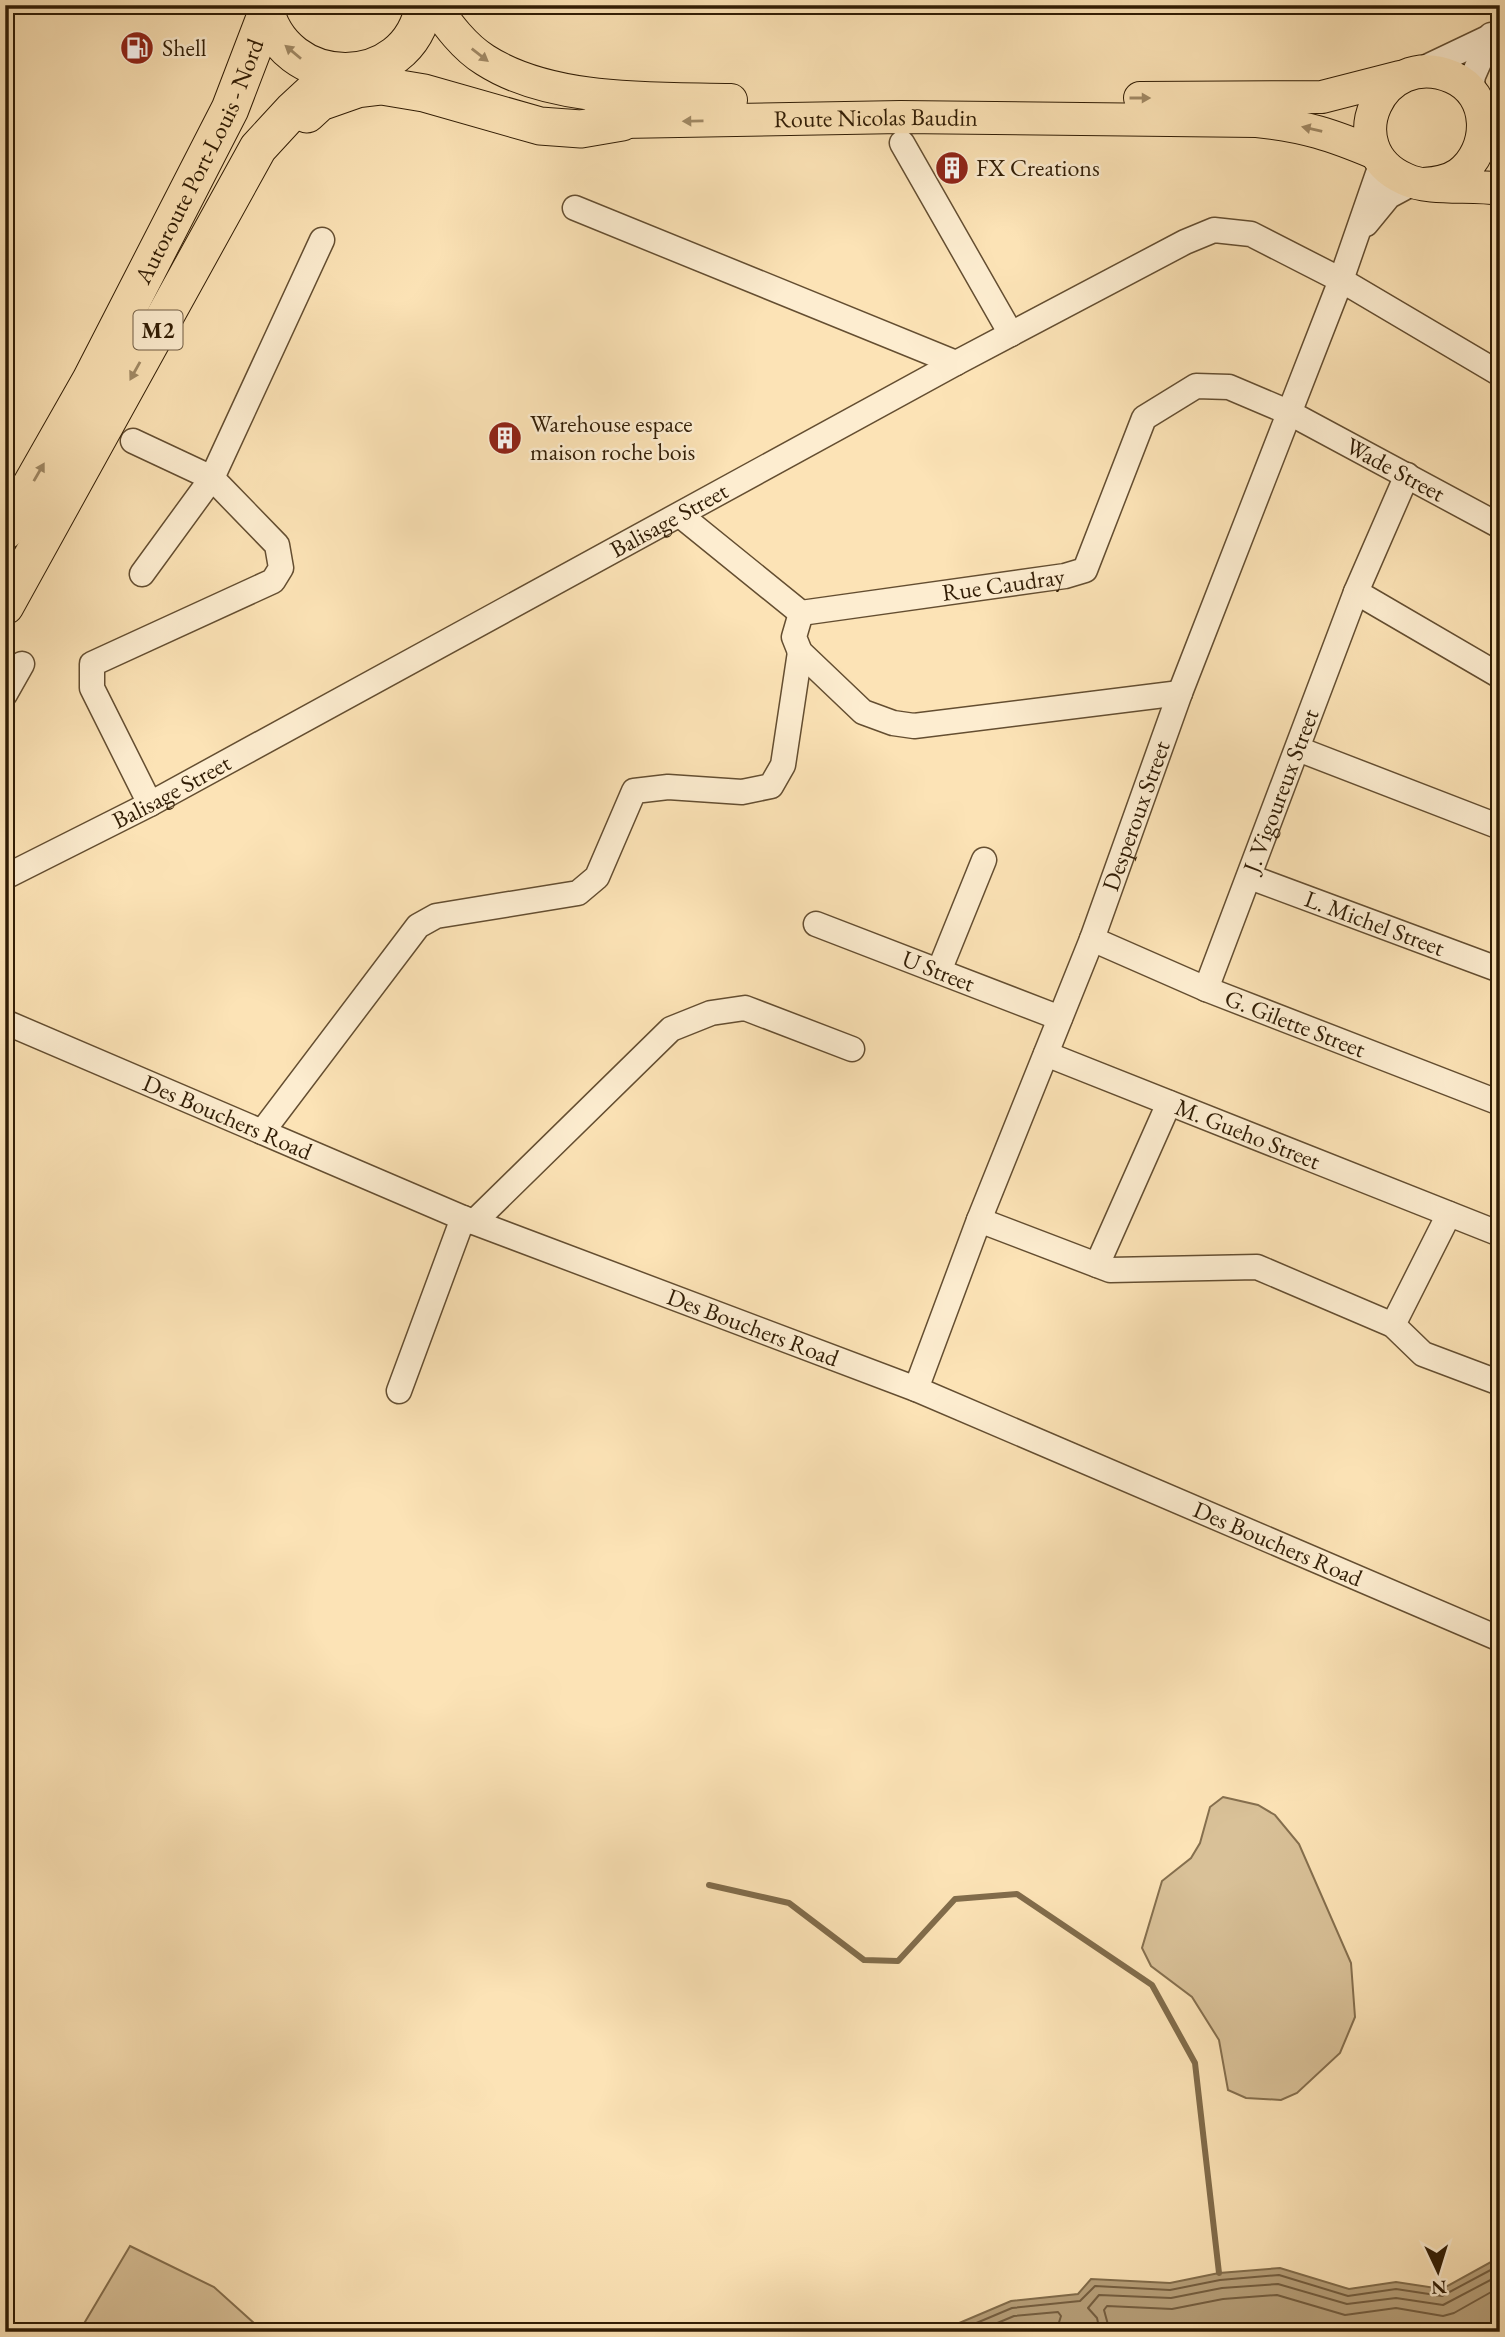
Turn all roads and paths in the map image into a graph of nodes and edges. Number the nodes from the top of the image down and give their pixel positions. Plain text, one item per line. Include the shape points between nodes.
1 (424, 5) edge
2 (434, 5) edge
3 (265, 10) edge
4 (1496, 34) edge
5 (379, 65) junction
6 (334, 72) junction
7 (1409, 74) junction
8 (1482, 100) edge
9 (622, 122) junction
10 (902, 143) dead end
11 (1379, 158) junction
12 (1420, 183) junction
13 (1500, 189) edge
14 (575, 208) dead end
15 (321, 240) dead end
16 (1353, 240) junction
17 (1341, 280) junction
18 (174, 302) junction
19 (1011, 334) junction
20 (956, 363) junction
21 (1500, 374) edge
22 (1288, 412) junction
23 (133, 441) dead end
24 (1407, 475) junction
25 (212, 478) junction
26 (680, 515) junction
27 (1500, 526) edge
28 (5, 531) edge
29 (142, 574) dead end
30 (1356, 592) junction
31 (5, 606) edge
32 (802, 613) junction
33 (800, 652) junction
34 (22, 664) dead end
35 (1500, 676) edge
36 (1180, 692) junction
37 (5, 694) edge
38 (1298, 749) junction
39 (150, 804) junction
40 (1500, 827) edge
41 (984, 860) dead end
42 (5, 877) edge
43 (1250, 877) junction
44 (816, 924) dead end
45 (1092, 939) junction
46 (1500, 970) edge
47 (939, 971) junction
48 (1206, 989) junction
49 (1060, 1018) junction
50 (5, 1023) edge
51 (852, 1049) dead end
52 (1046, 1054) junction
53 (1169, 1103) junction
54 (1500, 1103) edge
55 (262, 1132) junction
56 (1449, 1214) junction
57 (468, 1220) junction
58 (979, 1220) junction
59 (1500, 1234) edge
60 (1097, 1265) junction
61 (1393, 1325) junction
62 (1500, 1383) edge
63 (916, 1388) junction
64 (399, 1391) dead end
65 (1500, 1639) edge

1 - 5 highway, M2 via 412,36
2 -> 7 main road, Route Nicolas Baudin via 485,60 561,89 617,97 1322,97
6 -> 3 highway, M2 via 312,66 292,53 276,36
28 -> 3 highway, Autoroute Port-Louis - Nord / M2 via 91,380 230,109
4 - 7 street
4 - 8 street via 1473,76
5 - 6 highway, M2 via 357,72
5 - 9 main road, Route Nicolas Baudin via 540,113
6 - 18 highway, Autoroute Port-Louis - Nord / M2 via 258,148
7 - 8 main road via 1438,71 1456,78
7 - 11 main road via 1385,89 1374,106 1370,123
8 - 12 main road via 1481,145 1472,162 1442,182
11 -> 9 main road, Route Nicolas Baudin via 1327,133 1257,121 891,117
9 - 18 highway via 581,129 540,126 424,93 382,86 320,102 276,143
10 - 19 street
11 - 12 main road via 1398,176
11 - 16 street, Desperoux Street
12 - 13 main road
12 - 16 street via 1388,196
14 - 20 street
15 - 25 street
16 - 17 street, Desperoux Street
17 - 19 street, Balisage Street via 1251,234 1214,230
17 - 21 street, Balisage Street
17 - 22 street, Desperoux Street
18 -> 31 highway, Autoroute Port-Louis - Nord / M2
19 - 20 street, Balisage Street
20 - 26 street, Balisage Street
22 - 24 street, Wade Street
22 - 32 street, Rue Caudray via 1229,387 1196,386 1144,418 1085,570
22 - 36 street, Desperoux Street
23 - 25 street
24 - 27 street, Wade Street
24 - 30 street, J. Vigoureux Street
25 - 29 street
25 - 39 street via 277,545 281,568 274,580 92,664 92,688
26 - 32 street
26 - 39 street, Balisage Street
30 - 35 street
30 - 38 street, J. Vigoureux Street
32 - 33 street via 794,637
33 - 36 street via 863,712 914,726
33 - 55 street via 783,765 771,786 742,792 668,787 634,791 597,877 578,892 436,916 418,926
34 - 37 street
36 - 45 street, Desperoux Street
38 - 40 street
38 - 43 street, J. Vigoureux Street
39 - 42 street, Balisage Street
41 - 47 street
43 - 46 street, L. Michel Street
43 - 48 street, J. Vigoureux Street
44 - 47 street, U Street
45 - 48 street, G. Gilette Street
45 - 49 street, Desperoux Street
47 - 49 street, U Street
48 - 54 street, G. Gilette Street
49 - 52 street, Desperoux Street
50 - 55 street, Des Bouchers Road
51 - 57 street via 745,1007 711,1013 671,1029
52 - 53 street, M. Gueho Street
52 - 58 street, Desperoux Street
53 - 56 street, M. Gueho Street
53 - 60 street
55 - 57 street, Des Bouchers Road
56 - 59 street, M. Gueho Street
56 - 61 street
57 - 63 street, Des Bouchers Road
57 - 64 street
58 - 60 street
58 - 63 street, Desperoux Street
60 - 61 street via 1110,1270 1257,1267
61 - 62 street via 1423,1354
63 - 65 street, Des Bouchers Road

